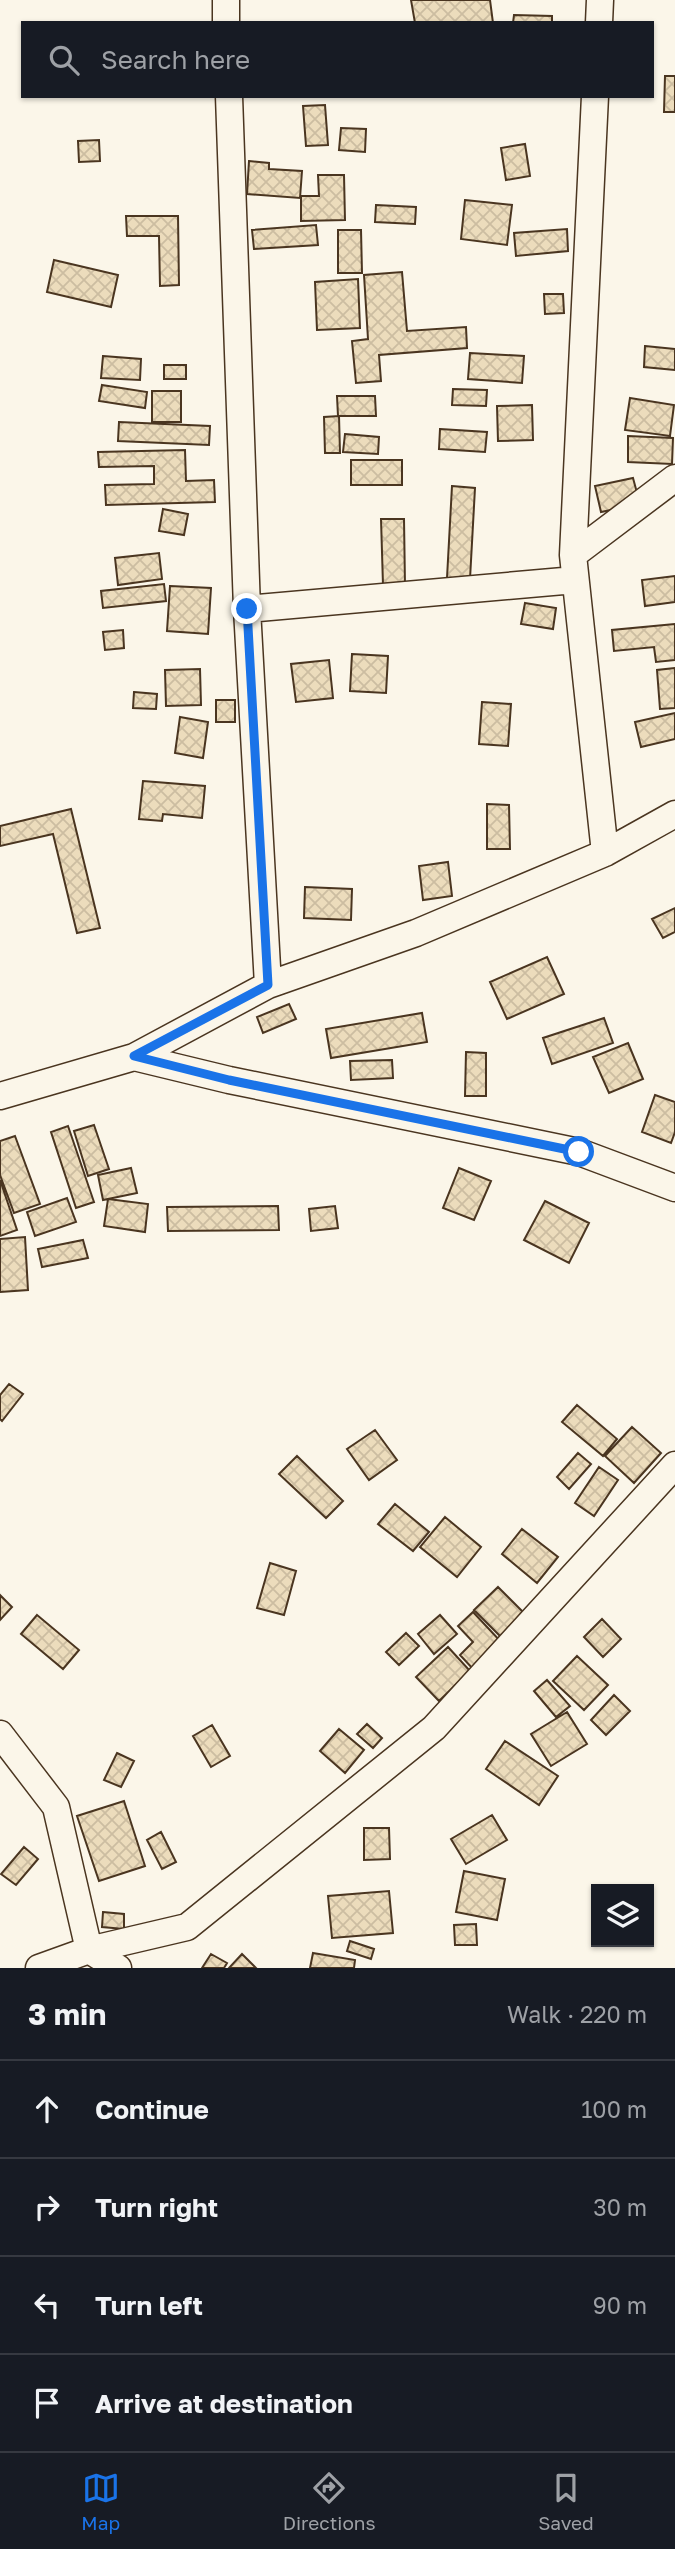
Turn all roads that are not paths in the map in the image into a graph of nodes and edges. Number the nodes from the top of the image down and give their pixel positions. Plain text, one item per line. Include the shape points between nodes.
1 (226, 0) edge
2 (600, 0) edge
3 (226, 21) edge
4 (599, 21) edge
5 (229, 98) edge
6 (596, 98) edge
7 (675, 478) edge
8 (574, 567) junction
9 (247, 609) junction
10 (675, 814) edge
11 (605, 853) junction
12 (268, 985) junction
13 (134, 1056) junction
14 (0, 1096) edge
15 (675, 1188) edge
16 (675, 1465) edge
17 (0, 1734) edge
18 (89, 1950) junction
19 (39, 1968) edge
20 (118, 1968) edge

1 - 3 street
2 - 4 street
5 - 9 street
6 - 8 street
7 - 8 street
8 - 9 street
8 - 11 street
9 - 12 street
10 - 11 street
11 - 12 street via 415,933
12 - 13 street
13 - 14 street
13 - 15 street via 579,1152
16 - 18 street via 434,1728 187,1927
17 - 18 street via 57,1807
18 - 19 street
18 - 20 street

